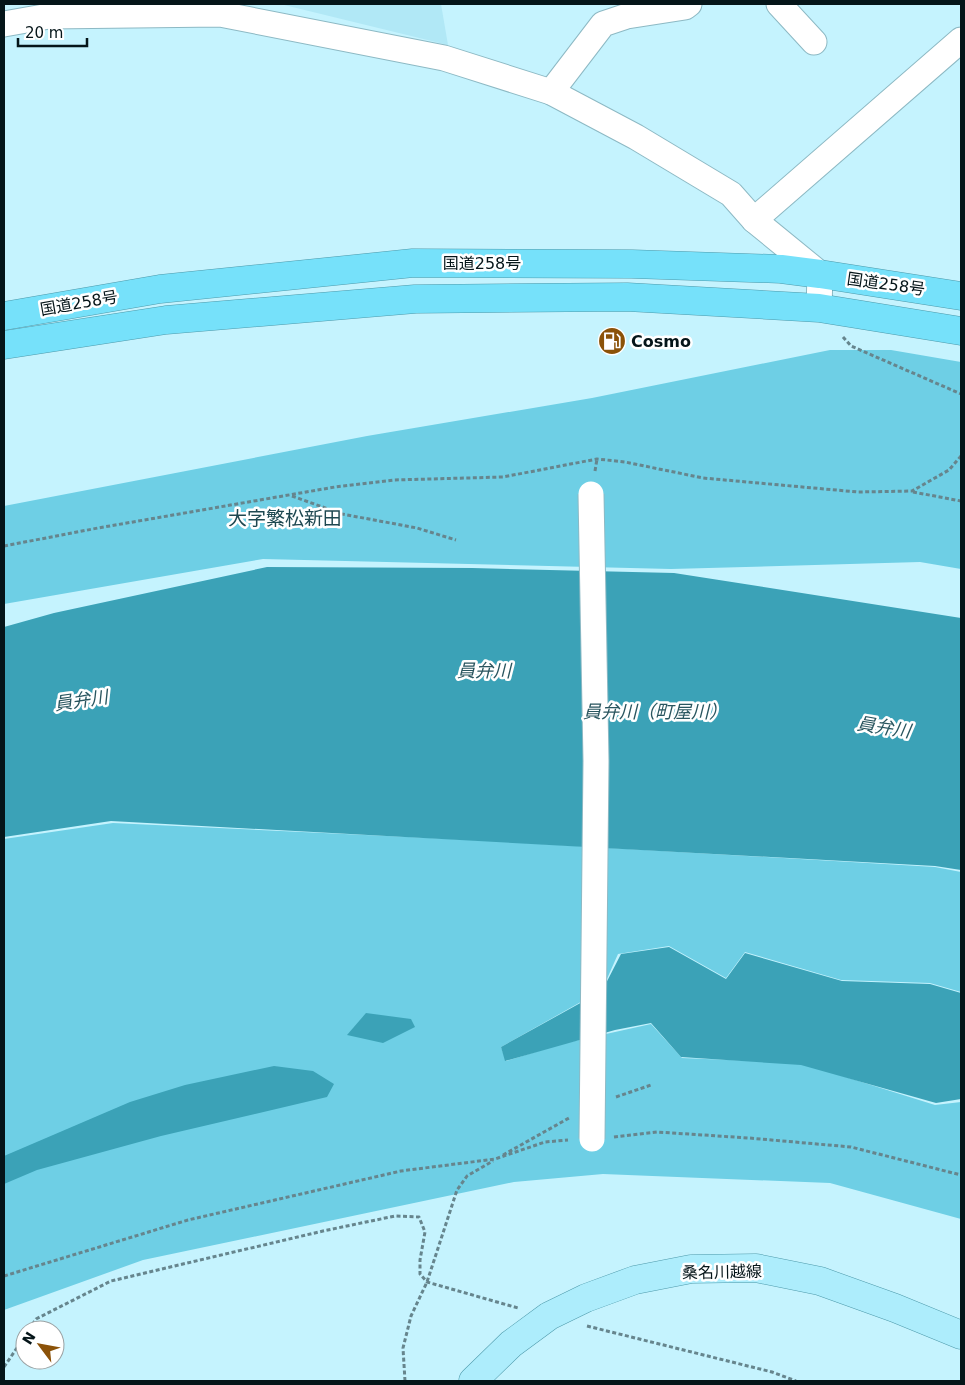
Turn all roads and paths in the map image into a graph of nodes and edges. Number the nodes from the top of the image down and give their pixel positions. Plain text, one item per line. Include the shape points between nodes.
1 (689, 4) edge
2 (784, 5) edge
3 (221, 9) edge
4 (624, 10) edge
5 (4, 24) edge
6 (961, 40) edge
7 (814, 42) dead end
8 (551, 92) junction
9 (754, 220) junction
10 (820, 274) junction
11 (961, 296) edge
12 (819, 308) junction
13 (4, 316) edge
14 (961, 331) edge
15 (4, 345) edge
16 (961, 394) edge
17 (961, 456) edge
18 (912, 492) junction
19 (591, 494) dead end
20 (291, 495) junction
21 (961, 501) edge
22 (456, 540) dead end
23 (4, 546) edge
24 (592, 1139) junction
25 (495, 1159) junction
26 (961, 1175) edge
27 (4, 1276) edge
28 (427, 1282) junction
29 (550, 1316) junction
30 (35, 1320) edge
31 (961, 1335) edge
32 (15, 1351) edge
33 (4, 1367) edge
34 (404, 1381) edge
35 (473, 1381) edge
36 (796, 1381) edge

1 - 4 street via 685,7
2 - 7 street
3 - 5 street via 49,16
3 - 8 street via 444,58
4 - 8 street via 604,24
6 - 9 street
8 - 9 street via 636,137 731,194
9 - 10 street
10 - 11 highway, 国道258号
10 - 12 street
10 - 13 highway, 国道258号 via 781,269 632,264 413,263 160,289
12 - 14 highway, 国道258号
12 - 15 highway, 国道258号 via 627,297 415,299 166,320
12 - 16 path via 850,346
17 - 18 path via 949,470
18 - 20 path via 858,492 703,478 597,459 503,477 394,480
18 - 21 path
19 - 24 street, bridge via 596,761
20 - 22 path via 342,514 417,528
20 - 23 path
24 - 25 path via 545,1142
24 - 26 path via 657,1132 851,1147
25 - 27 path via 401,1171 188,1220
25 - 28 path via 467,1176 458,1190
28 - 29 path
28 - 30 path via 420,1274 426,1232 419,1217 395,1216 111,1281
28 - 34 path via 411,1316 403,1348
29 - 31 main road, 桑名川越線 via 586,1298 635,1280 691,1269 756,1268 820,1281
29 - 35 main road, 桑名川越線 via 511,1344
29 - 36 path via 772,1372
32 - 33 path

